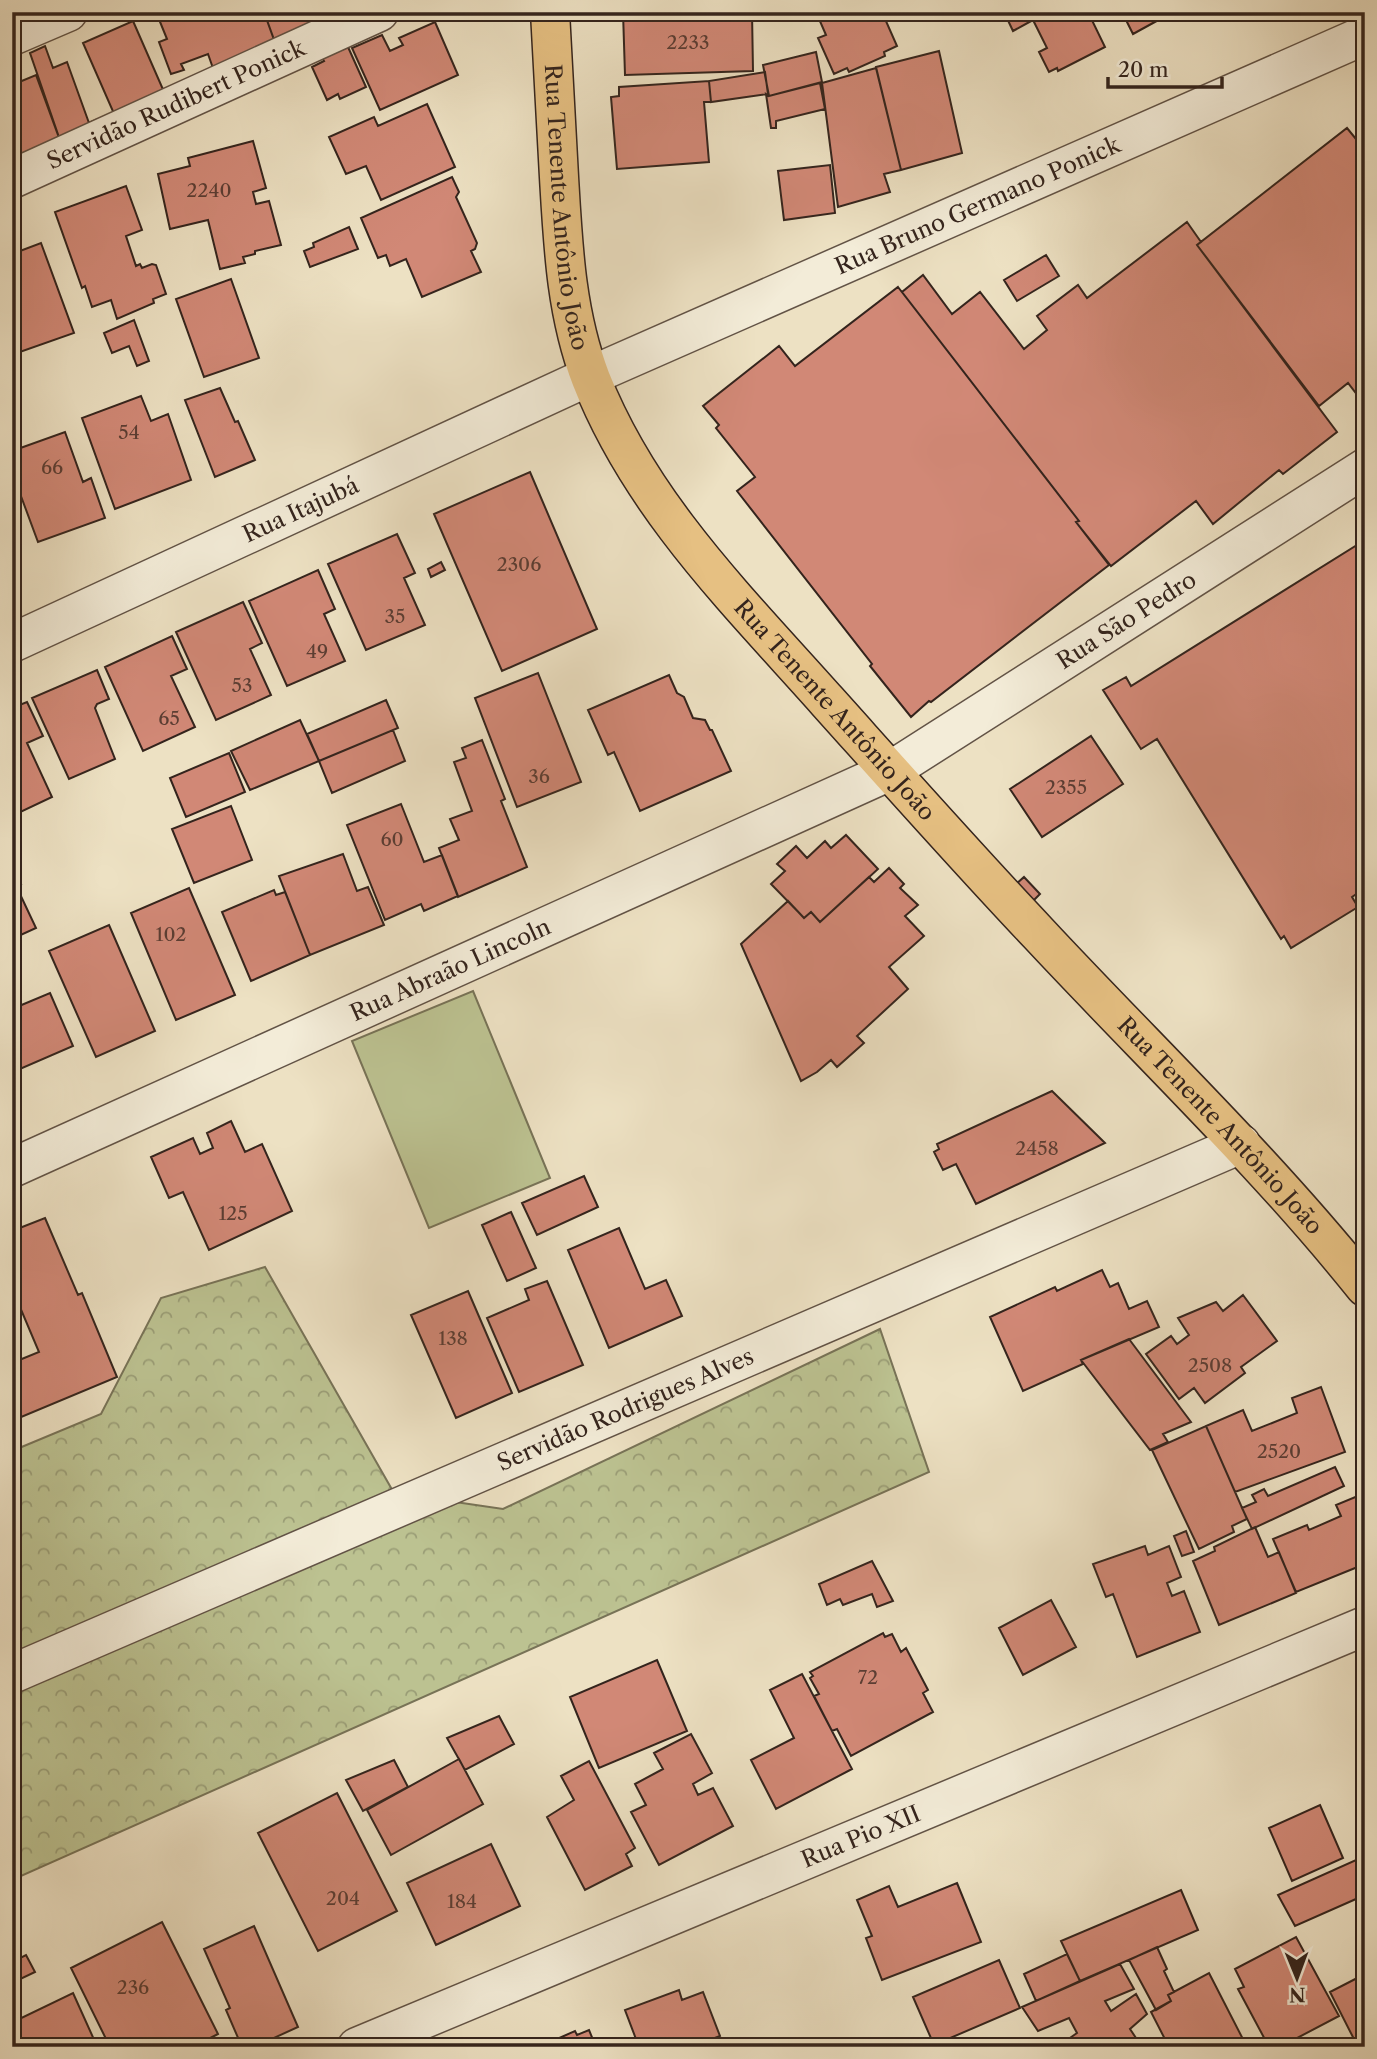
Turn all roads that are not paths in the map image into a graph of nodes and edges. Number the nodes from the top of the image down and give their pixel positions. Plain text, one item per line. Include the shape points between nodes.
1 (68, 12) edge
2 (379, 12) edge
3 (550, 12) edge
4 (1365, 35) edge
5 (12, 36) edge
6 (12, 179) edge
7 (590, 376) junction
8 (1365, 468) edge
9 (12, 643) edge
10 (890, 771) junction
11 (1241, 1144) junction
12 (12, 1168) edge
13 (1365, 1287) edge
14 (1365, 1626) edge
15 (12, 1674) edge
16 (357, 2047) edge

1 - 5 street
2 - 6 street, Servidão Rudibert Ponick
3 - 7 main road, Rua Tenente Antônio João via 564,265 574,325
4 - 7 street, Rua Bruno Germano Ponick
7 - 9 street, Rua Itajubá
7 - 10 main road, Rua Tenente Antônio João via 612,428 655,500 690,547
8 - 10 street, Rua São Pedro
10 - 11 main road, Rua Tenente Antônio João
10 - 12 street, Rua Abraão Lincoln
11 - 13 main road, Rua Tenente Antônio João
11 - 15 street, Servidão Rodrigues Alves
14 - 16 street, Rua Pio XII

